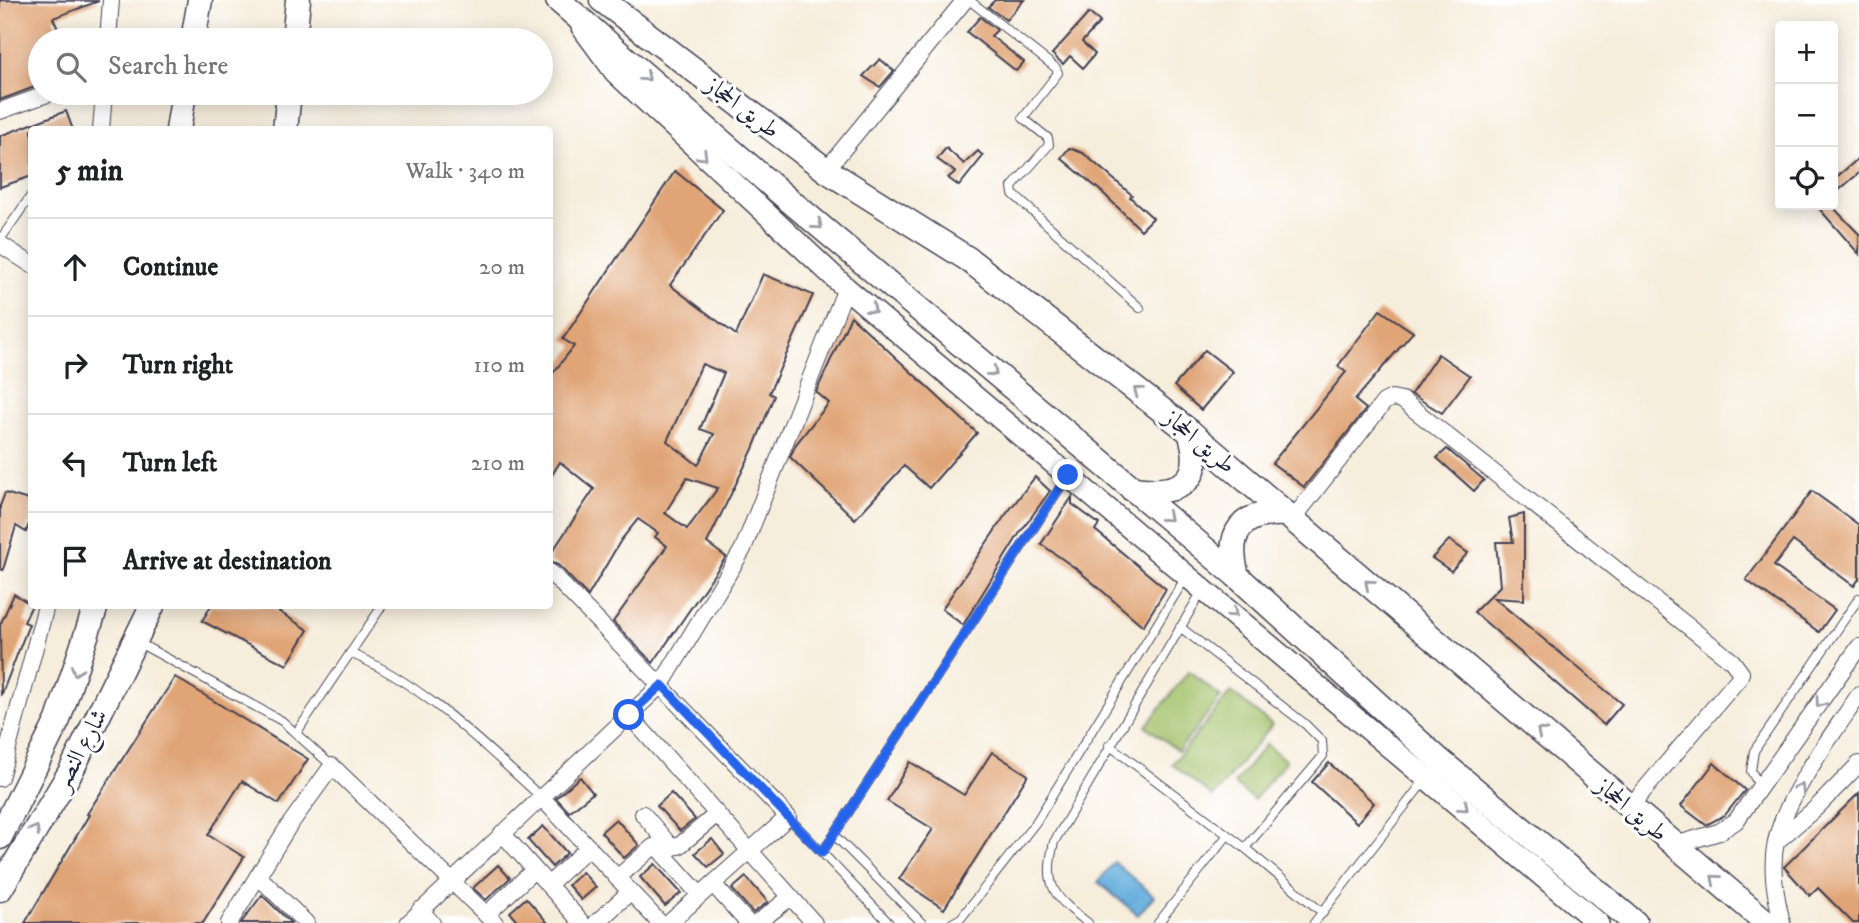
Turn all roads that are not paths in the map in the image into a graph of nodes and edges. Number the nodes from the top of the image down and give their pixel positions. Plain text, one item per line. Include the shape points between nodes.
1 (111, 0) edge
2 (200, 0) edge
3 (298, 0) edge
4 (602, 0) edge
5 (967, 0) edge
6 (567, 8) edge
7 (109, 28) edge
8 (195, 28) edge
9 (295, 28) edge
10 (28, 101) edge
11 (103, 105) edge
12 (182, 105) edge
13 (288, 105) edge
14 (0, 111) edge
15 (101, 126) edge
16 (179, 126) edge
17 (285, 126) edge
18 (827, 170) junction
19 (28, 200) edge
20 (0, 242) edge
21 (28, 262) edge
22 (846, 288) junction
23 (1140, 308) dead end
24 (1190, 432) junction
25 (1068, 475) junction
26 (1132, 489) junction
27 (1290, 517) junction
28 (553, 575) edge
29 (1237, 576) junction
30 (1195, 582) junction
31 (1859, 598) edge
32 (45, 609) edge
33 (95, 609) edge
34 (151, 609) edge
35 (380, 609) edge
36 (1180, 627) junction
37 (136, 641) junction
38 (1859, 647) edge
39 (350, 653) junction
40 (662, 685) junction
41 (1859, 695) edge
42 (629, 715) junction
43 (298, 732) junction
44 (1109, 745) junction
45 (1859, 764) edge
46 (332, 766) junction
47 (1434, 768) junction
48 (2, 770) edge
49 (1761, 788) junction
50 (541, 797) junction
51 (1629, 808) junction
52 (643, 814) dead end
53 (717, 814) junction
54 (788, 817) junction
55 (502, 833) junction
56 (834, 835) junction
57 (1227, 836) junction
58 (0, 837) edge
59 (1776, 842) junction
60 (1675, 845) junction
61 (589, 847) junction
62 (664, 847) junction
63 (1245, 848) junction
64 (750, 851) junction
65 (822, 853) junction
66 (534, 870) junction
67 (258, 876) junction
68 (617, 877) junction
69 (450, 881) junction
70 (713, 884) junction
71 (548, 885) junction
72 (0, 889) edge
73 (630, 892) junction
74 (700, 895) junction
75 (791, 897) junction
76 (420, 909) junction
77 (1322, 913) junction
78 (1602, 918) edge
79 (491, 919) edge
80 (579, 922) edge
81 (229, 923) edge
82 (306, 923) edge
83 (408, 923) edge
84 (432, 923) edge
85 (596, 923) edge
86 (660, 923) edge
87 (669, 923) edge
88 (748, 923) edge
89 (757, 923) edge
90 (814, 923) edge
91 (889, 923) edge
92 (922, 923) edge
93 (953, 923) edge
94 (1088, 923) edge
95 (1158, 923) edge
96 (1314, 923) edge
97 (1635, 923) edge
98 (1767, 923) edge
99 (1782, 923) edge

1 - 7 street
2 - 8 main road
3 - 9 main road
4 - 18 main road, طريق الحجاز
5 - 18 street
5 - 23 lane via 1058,72 1023,118 1048,138 1049,145 1013,187 1013,194
6 -> 22 main road via 615,72
6 -> 26 main road
10 - 14 street
11 - 15 street
12 - 16 main road
13 - 17 main road
24 -> 18 main road, طريق الحجاز via 968,259
19 - 20 lane
20 - 21 street
22 -> 25 main road
22 - 40 street via 743,548
24 - 26 main road via 1197,463 1192,476 1177,488 1156,492
24 - 27 main road, طريق الحجاز
25 - 30 main road
25 - 56 lane
26 -> 29 main road
27 - 29 main road via 1263,513 1247,521 1233,542
51 -> 27 main road, طريق الحجاز
27 - 51 street via 1384,402 1402,400 1732,661 1741,673 1739,678
28 - 40 street
29 - 47 main road
30 - 36 lane
30 -> 47 main road
30 - 93 lane via 1036,822
31 - 49 lane via 1754,751 1751,771
32 - 48 street
33 -> 58 main road, شارع النصر via 58,720
34 - 37 main road, شارع النصر
35 - 39 lane
36 - 44 lane
36 - 63 lane via 1322,741 1323,755
37 - 43 lane via 236,693
72 -> 37 main road, شارع النصر via 71,771
38 -> 49 street
39 - 43 lane
39 - 50 lane via 401,677 432,700
40 - 42 street
40 - 54 street
59 -> 41 street via 1786,812
42 - 50 street
42 - 53 street
43 - 46 lane
44 - 57 lane
44 - 94 lane via 1054,842 1048,867 1049,881 1060,901
45 - 59 street
46 - 67 street
46 - 69 street
47 - 77 lane
47 -> 78 main road
49 - 60 street via 1736,821 1719,832
50 - 55 street
50 - 61 street
51 - 60 main road, طريق الحجاز
52 - 62 street
53 - 62 street via 684,843
53 - 64 street
54 - 64 street
54 - 65 lane
55 - 66 street
55 - 69 street
56 - 65 lane
56 - 92 lane
57 - 63 lane
57 - 95 lane
59 - 99 street via 1773,873
98 -> 60 main road, طريق الحجاز
61 - 68 street
61 - 71 street
62 - 68 street
62 - 74 street
63 - 77 lane
64 - 70 street
64 - 75 street
65 - 91 lane
66 - 71 street
66 - 79 street
67 - 81 street
67 - 82 street
68 - 73 street
69 - 76 street
69 - 79 street
70 - 74 street
70 - 88 street
71 - 80 street
73 - 85 street
73 - 86 street
74 - 87 street
75 - 89 street
75 - 90 street
76 - 83 street
76 - 84 street
77 - 96 lane
78 - 97 main road

